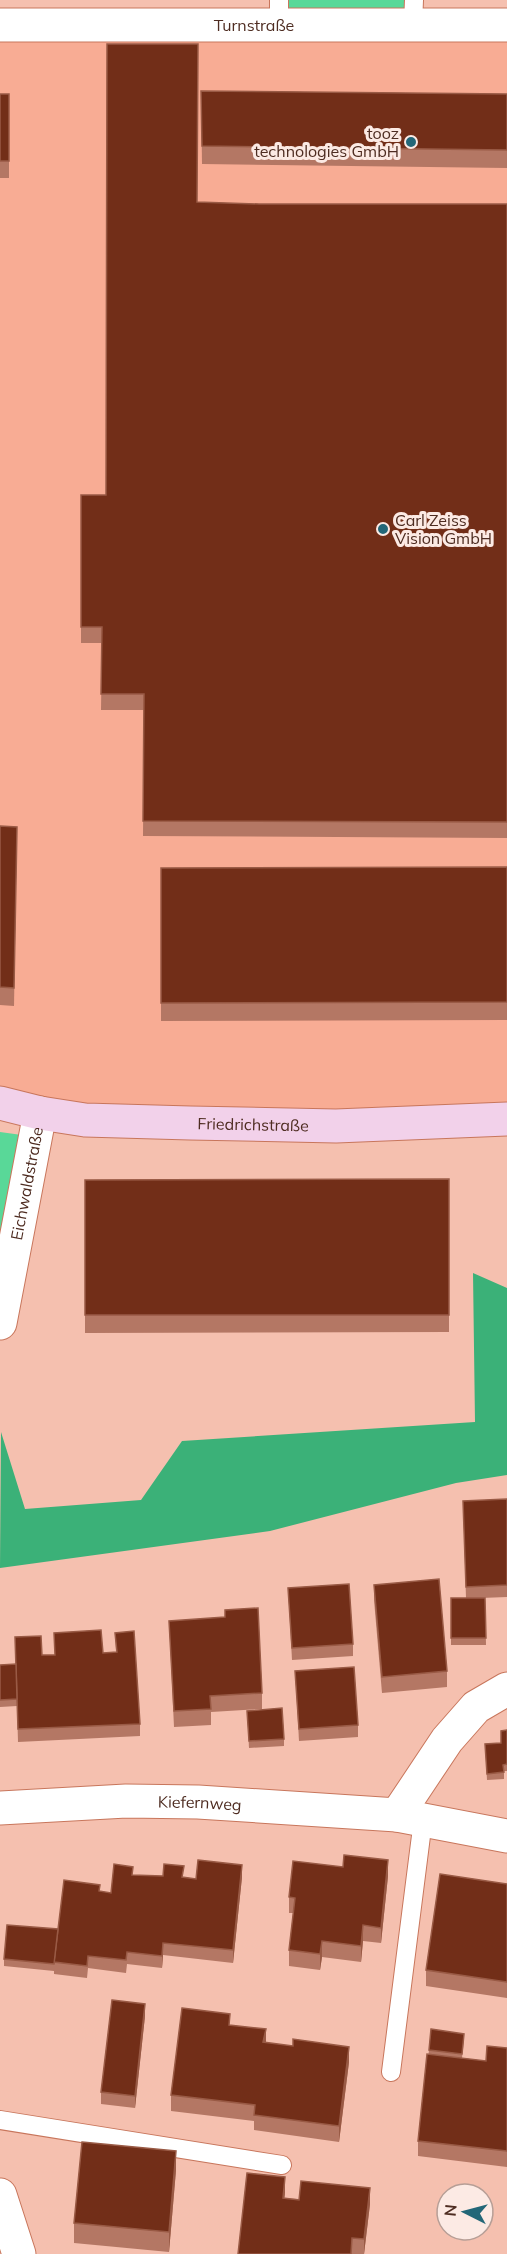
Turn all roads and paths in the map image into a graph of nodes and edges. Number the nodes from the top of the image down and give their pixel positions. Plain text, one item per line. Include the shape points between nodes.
1 (279, 12) edge
2 (414, 12) edge
3 (0, 25) edge
4 (507, 25) edge
5 (0, 1103) edge
6 (40, 1113) junction
7 (507, 1119) edge
8 (0, 1323) edge
9 (507, 1689) edge
10 (0, 1809) edge
11 (410, 1817) junction
12 (507, 1836) edge
13 (391, 2072) dead end
14 (0, 2120) edge
15 (282, 2165) dead end
16 (0, 2195) edge
17 (14, 2252) edge

1 - 2 street, Turnstraße
1 - 3 street, Turnstraße
2 - 4 street, Turnstraße
5 - 6 main road, Friedrichstraße
6 - 7 main road, Friedrichstraße via 86,1120 336,1126
6 - 8 street, Eichwaldstraße
9 - 11 street via 476,1707 447,1740
10 - 11 street, Kiefernweg via 126,1801 198,1802
11 - 12 street, Kiefernweg
11 - 13 lane
14 - 15 lane
16 - 17 street

